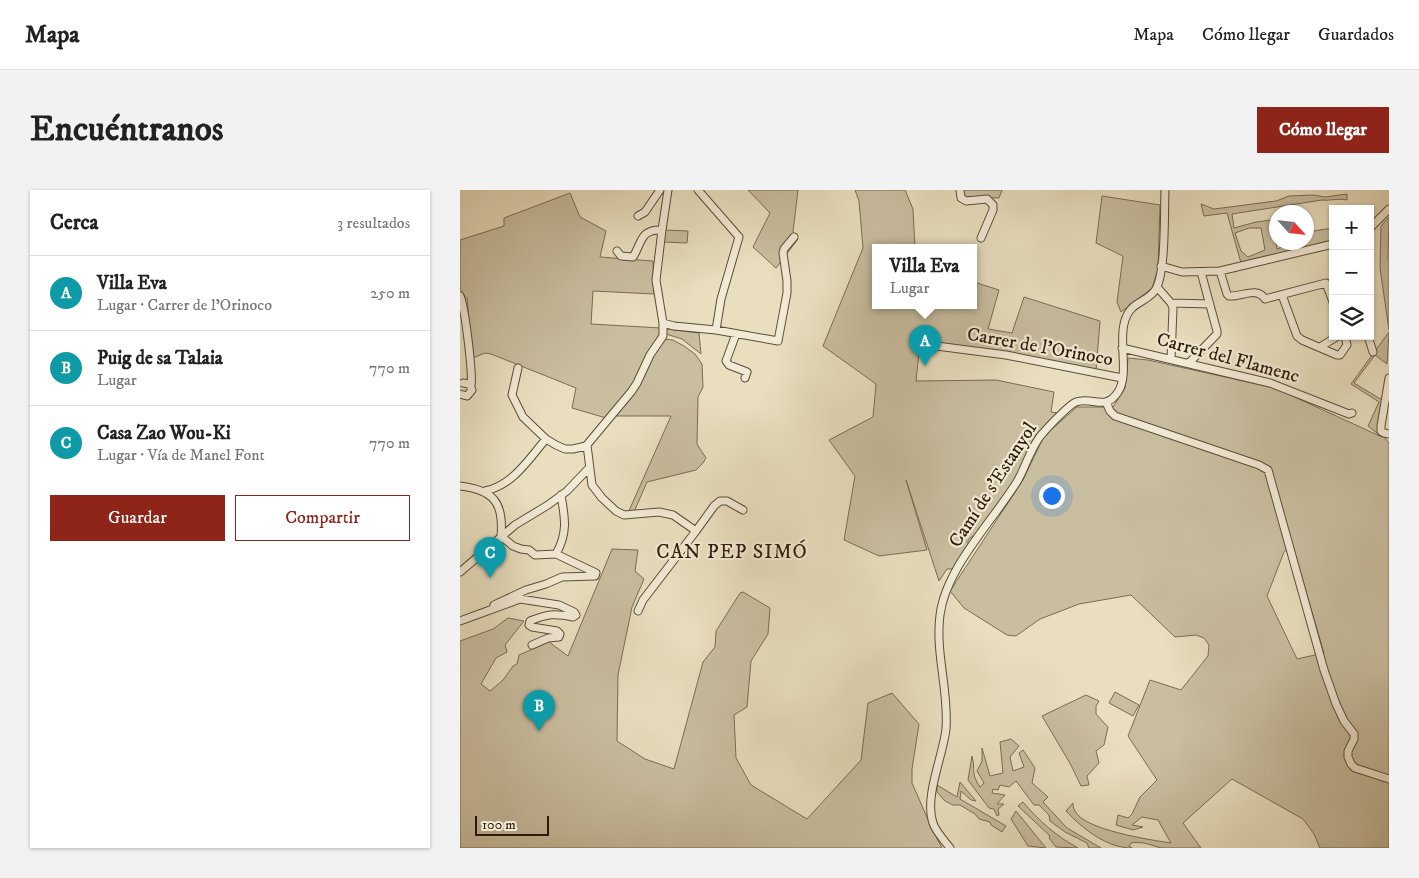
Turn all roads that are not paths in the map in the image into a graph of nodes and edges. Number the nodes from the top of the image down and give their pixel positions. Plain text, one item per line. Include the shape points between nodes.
1 (660, 190) edge
2 (668, 190) edge
3 (698, 190) edge
4 (960, 190) edge
5 (1165, 190) edge
6 (1389, 210) edge
7 (638, 216) dead end
8 (1374, 224) edge
9 (662, 230) junction
10 (794, 237) dead end
11 (981, 238) dead end
12 (1329, 245) edge
13 (617, 251) dead end
14 (1161, 266) junction
15 (1220, 271) junction
16 (1202, 272) junction
17 (1156, 287) junction
18 (1329, 287) edge
19 (1282, 295) junction
20 (460, 296) edge
21 (1171, 302) junction
22 (1210, 304) junction
23 (663, 323) junction
24 (716, 330) junction
25 (736, 334) junction
26 (1332, 340) edge
27 (1346, 340) edge
28 (1369, 340) edge
29 (921, 344) dead end
30 (1122, 348) junction
31 (1320, 348) junction
32 (1373, 352) dead end
33 (469, 359) junction
34 (1171, 359) junction
35 (1189, 363) junction
36 (518, 368) dead end
37 (745, 378) dead end
38 (1122, 378) junction
39 (1389, 378) edge
40 (462, 384) edge
41 (471, 386) junction
42 (460, 394) edge
43 (1106, 402) junction
44 (1352, 413) dead end
45 (1389, 434) edge
46 (546, 439) junction
47 (587, 445) junction
48 (589, 468) junction
49 (460, 486) edge
50 (485, 491) junction
51 (561, 495) junction
52 (744, 510) dead end
53 (696, 531) junction
54 (501, 536) junction
55 (556, 554) junction
56 (460, 572) edge
57 (493, 608) junction
58 (638, 611) dead end
59 (460, 621) edge
60 (532, 645) dead end
61 (1389, 779) edge
62 (950, 848) edge

1 - 7 street via 645,212
2 - 9 street
3 - 24 street via 739,238
4 - 11 street via 961,198 966,201 987,199 993,205
5 - 14 street
6 - 8 street
9 - 13 street via 648,232 633,257 621,256
9 - 23 street via 656,280
10 - 25 street via 783,253 787,293 778,341
12 - 15 street
14 - 16 street via 1182,272
14 - 17 street
15 - 16 street
15 - 19 street via 1229,296 1257,292 1265,299
16 - 22 street
17 - 21 street
17 - 30 street via 1128,312 1123,326
18 - 19 street via 1326,283
19 - 31 street via 1298,336
20 - 33 street
21 - 22 street
21 - 34 street
22 - 35 street via 1217,334
23 - 24 street
23 - 47 street via 663,336 637,383
24 - 25 street
25 - 37 street via 726,361 747,372
26 - 31 street
27 - 31 street via 1347,345 1340,355
28 - 32 street
29 - 38 street, Carrer de l'Orinoco via 1006,355
30 - 34 street, Carrer del Flamenc
30 - 38 street
33 - 40 street
33 - 41 street
34 - 35 street, Carrer del Flamenc
35 - 44 street, Carrer del Flamenc via 1270,383
36 - 46 street via 512,399 523,417
38 - 43 street via 1119,391
39 - 45 street via 1381,426 1381,431
40 - 41 street
41 - 42 street via 470,394
43 - 61 street via 1115,416 1268,470 1324,670 1336,704 1354,734 1348,757 1355,768
43 - 62 street, Camí de s'Estanyol via 1075,402 1043,433 1017,481 955,572 949,586 939,623 946,729 933,786 932,815
46 - 47 street via 565,449
46 - 50 street via 511,480
47 - 48 street
48 - 51 street
48 - 53 street via 592,485 616,511 624,515 659,512 673,515
49 - 50 street
50 - 54 street via 497,502 502,514
51 - 54 street
51 - 55 street via 565,531
52 - 53 street via 720,501
53 - 58 street
54 - 55 street via 535,555
54 - 56 street
55 - 57 street via 596,575 562,577 494,604
57 - 59 street
57 - 60 street via 525,599 559,605 574,612 576,615 572,618 549,614 530,621 532,627 560,634

